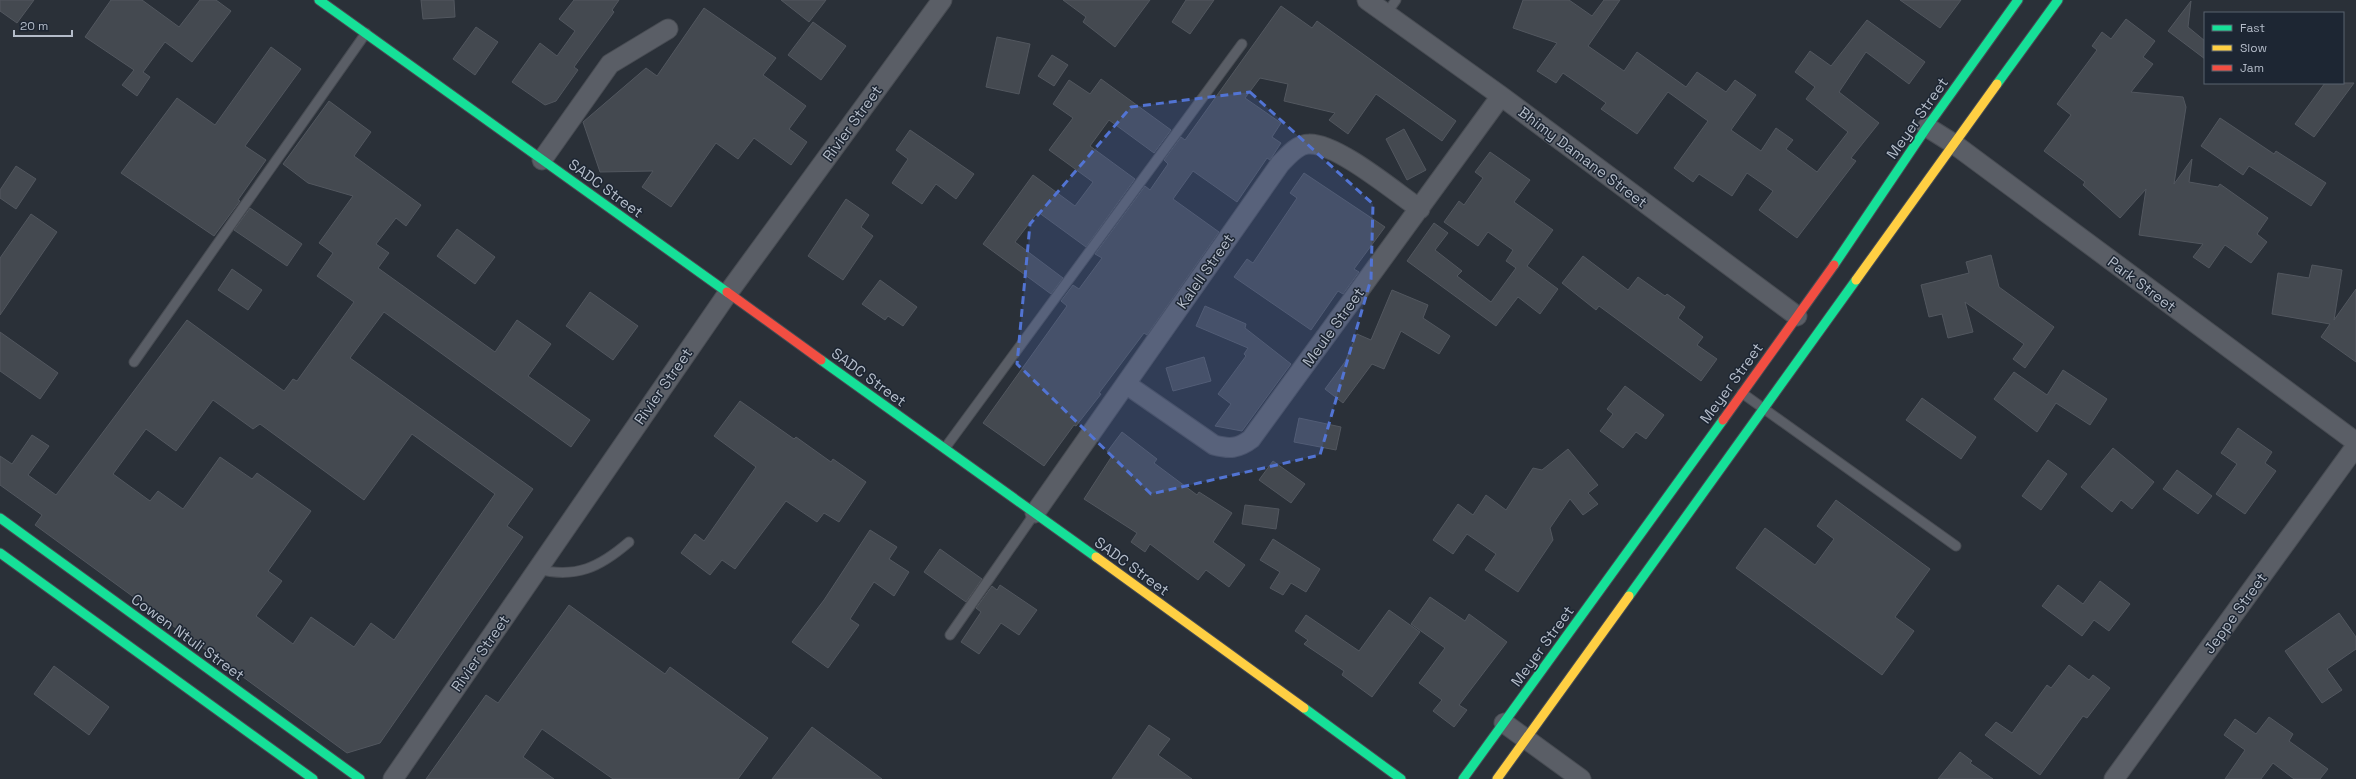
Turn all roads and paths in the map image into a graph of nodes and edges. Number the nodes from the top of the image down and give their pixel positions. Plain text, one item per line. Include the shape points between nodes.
1 (319, 0) edge
2 (942, 0) edge
3 (1367, 0) edge
4 (2018, 0) edge
5 (2058, 0) edge
6 (1391, 7) edge
7 (668, 28) dead end
8 (366, 34) junction
9 (1242, 44) dead end
10 (1501, 96) junction
11 (1927, 127) junction
12 (1954, 144) junction
13 (542, 160) junction
14 (1420, 209) junction
15 (728, 293) junction
16 (1797, 316) junction
17 (134, 362) dead end
18 (1126, 384) junction
19 (1742, 393) junction
20 (1764, 410) junction
21 (2356, 442) edge
22 (2356, 446) edge
23 (945, 448) junction
24 (1035, 513) junction
25 (0, 518) edge
26 (629, 542) dead end
27 (1956, 546) dead end
28 (0, 553) edge
29 (538, 569) junction
30 (950, 635) dead end
31 (1504, 723) junction
32 (1526, 740) junction
33 (313, 779) edge
34 (360, 779) edge
35 (393, 779) edge
36 (1401, 779) edge
37 (1463, 779) edge
38 (1497, 779) edge
39 (1582, 779) edge
40 (2114, 779) edge

1 - 8 main road, SADC Street
2 - 15 street, Rivier Street
3 - 6 street, Bhimy Damane Street
4 - 11 main road, Meyer Street
5 - 12 main road
6 - 10 street, Bhimy Damane Street
7 - 13 street via 610,64
8 - 13 main road, SADC Street
8 - 17 lane
9 - 23 lane
10 - 14 street, Meule Street
10 - 16 street, Bhimy Damane Street
11 - 12 street, Park Street
11 - 16 main road, Meyer Street
12 - 20 main road
12 - 21 street, Park Street
13 - 15 main road, SADC Street
14 - 18 street, Meule Street via 1251,439 1241,447 1227,448 1214,445
14 - 18 street, Kalell Street via 1339,153 1308,144 1293,150 1280,164
15 - 23 main road, SADC Street
15 - 29 street, Rivier Street
16 - 19 main road, Meyer Street
18 - 24 street, Kalell Street
19 - 20 lane
19 - 31 main road, Meyer Street
20 - 27 lane
20 - 32 main road
22 - 40 street, Jeppe Street
23 - 24 main road, SADC Street
24 - 30 lane
24 - 36 main road, SADC Street
25 - 34 main road, Cowen Ntuli Street
26 - 29 lane via 610,558 582,571 554,574
28 - 33 main road
29 - 35 street, Rivier Street
31 - 32 street
31 - 37 main road, Meyer Street
32 - 38 main road
32 - 39 street

